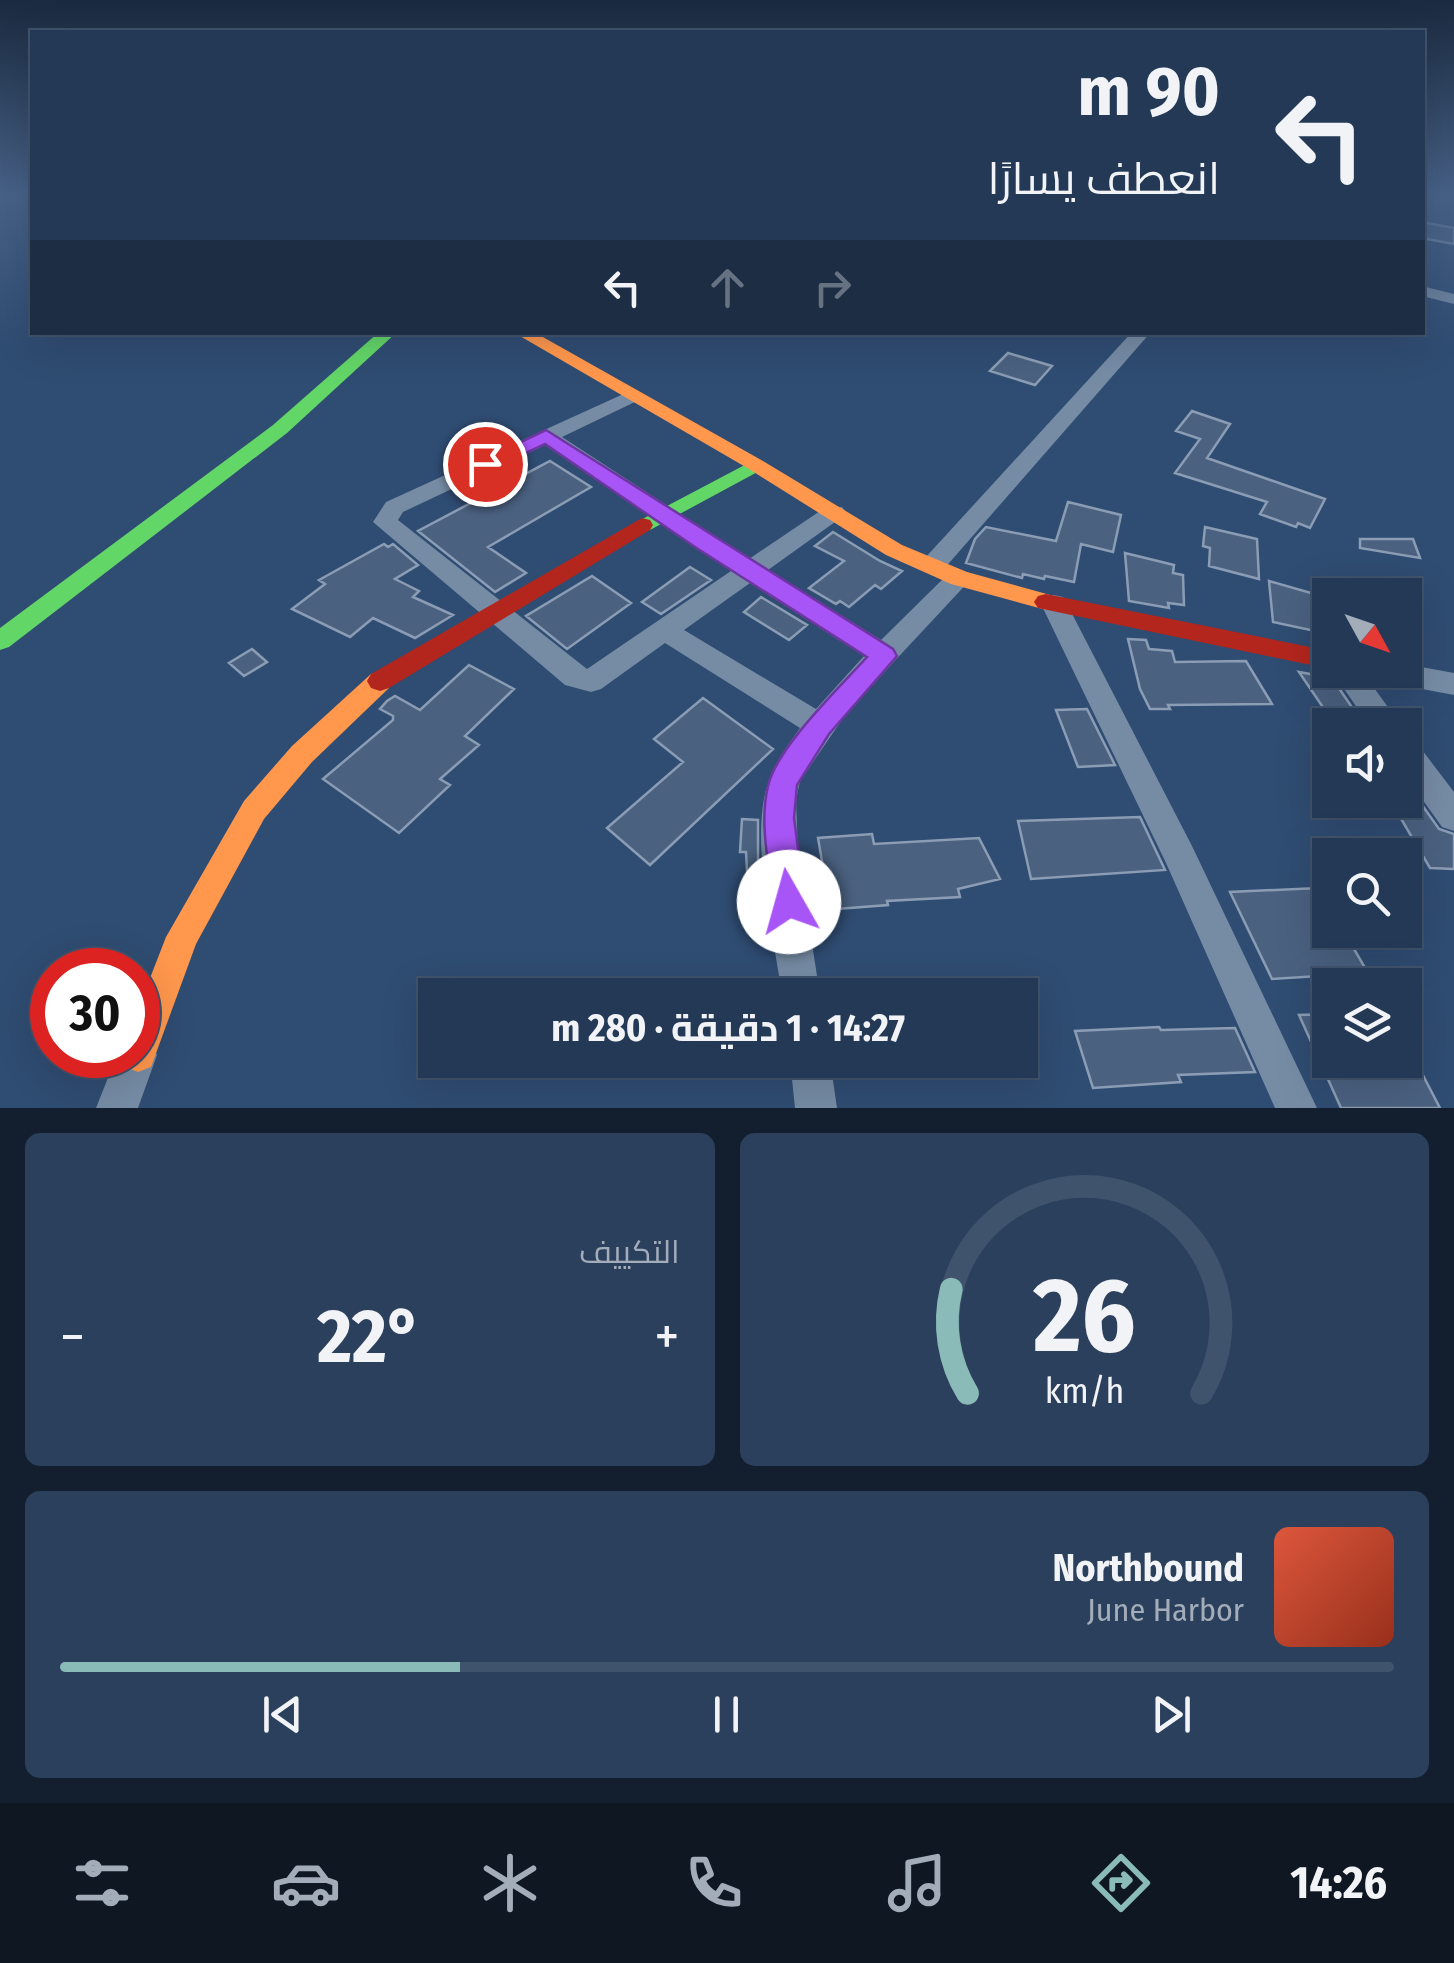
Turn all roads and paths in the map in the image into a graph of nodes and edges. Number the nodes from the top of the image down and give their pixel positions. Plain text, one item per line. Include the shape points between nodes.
1 (1425, 292) edge
2 (1454, 298) edge
3 (368, 335) edge
4 (386, 335) edge
5 (526, 335) edge
6 (1140, 335) edge
7 (630, 397) junction
8 (546, 436) junction
9 (756, 465) junction
10 (834, 512) junction
11 (663, 513) junction
12 (946, 571) junction
13 (752, 572) junction
14 (1054, 604) junction
15 (499, 611) junction
16 (0, 614) edge
17 (664, 630) junction
18 (0, 641) edge
19 (884, 656) junction
20 (1312, 656) edge
21 (1422, 678) edge
22 (1454, 684) edge
23 (820, 726) junction
24 (1422, 774) edge
25 (1454, 818) edge
26 (799, 978) edge
27 (160, 994) edge
28 (128, 1078) edge
29 (812, 1078) edge
30 (117, 1108) edge
31 (816, 1108) edge
32 (1296, 1108) edge

1 - 2 street
3 - 16 street via 260,424
4 - 18 street via 280,430
5 - 7 street
6 - 12 street
7 - 8 street
7 - 9 street
8 - 11 street
8 - 15 street via 386,515 385,522
9 - 10 street
9 - 11 street
10 - 12 street via 894,550
10 - 13 street
11 - 13 street
11 - 15 street
12 - 14 street
12 - 19 street
13 - 17 street
13 - 19 street
14 - 20 street
14 - 32 street
15 - 17 street via 583,680 596,680
15 - 27 street via 371,686 302,754 254,810 182,937
17 - 23 street
19 - 23 street
21 - 22 street
23 - 26 street via 783,783 779,818
24 - 25 street
28 - 30 street
29 - 31 street

